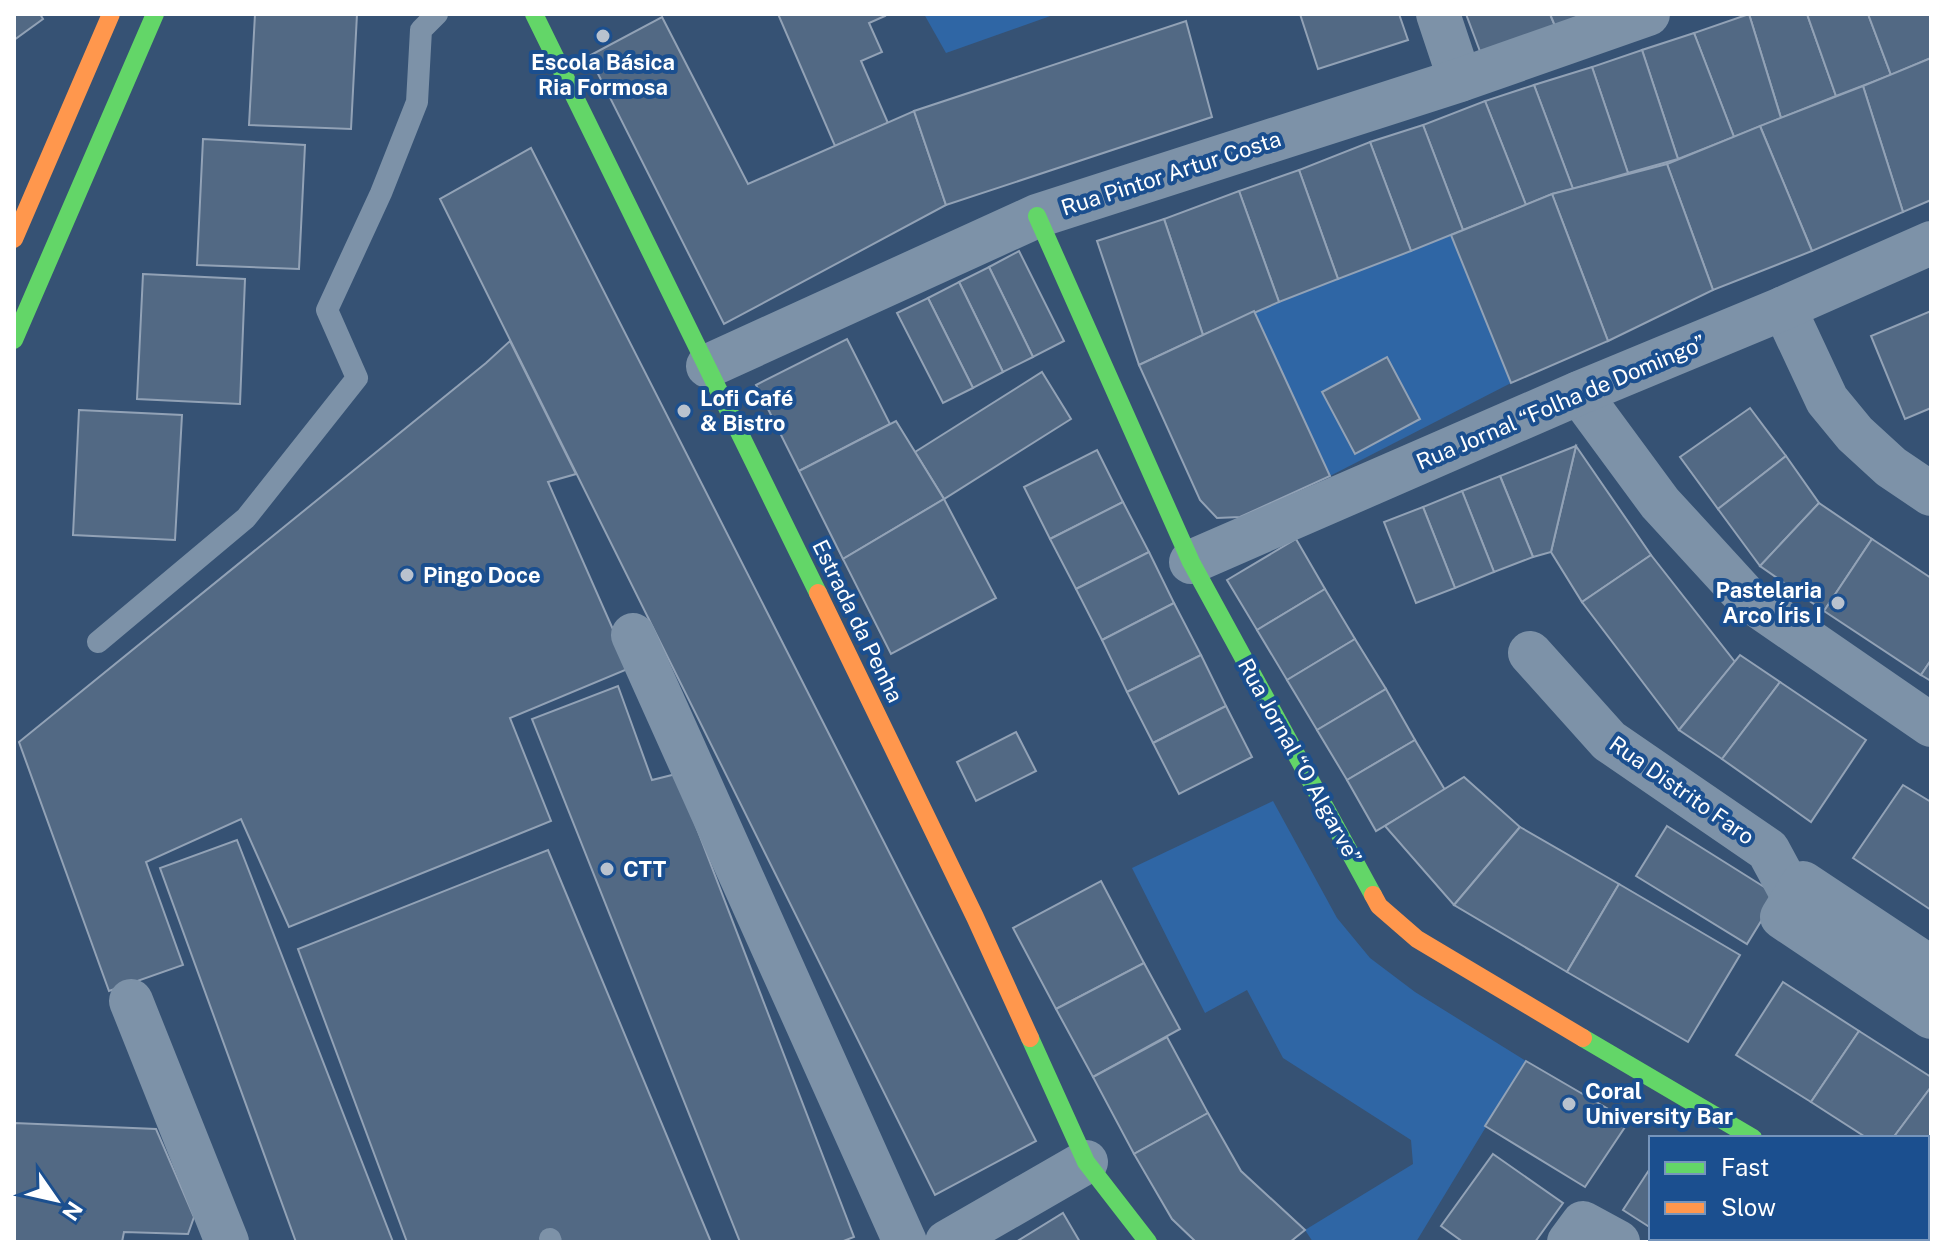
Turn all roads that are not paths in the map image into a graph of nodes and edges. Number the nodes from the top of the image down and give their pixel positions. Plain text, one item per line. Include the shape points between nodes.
1 (111, 14) edge
2 (155, 14) edge
3 (437, 14) edge
4 (534, 14) edge
5 (1438, 14) edge
6 (1648, 14) edge
7 (1460, 80) junction
8 (1037, 216) junction
9 (14, 239) edge
10 (1931, 243) edge
11 (1784, 308) junction
12 (14, 340) edge
13 (708, 366) junction
14 (1579, 393) junction
15 (1911, 465) edge
16 (1931, 494) edge
17 (1191, 562) junction
18 (633, 635) dead end
19 (98, 642) dead end
20 (1530, 653) dead end
21 (1931, 725) edge
22 (1793, 899) junction
23 (1931, 968) edge
24 (131, 1001) dead end
25 (1931, 1017) edge
26 (1750, 1136) edge
27 (1086, 1162) junction
28 (227, 1242) edge
29 (905, 1242) edge
30 (947, 1242) edge
31 (1148, 1242) edge
32 (1569, 1242) edge
33 (1618, 1242) edge

1 - 9 street
2 - 12 street
3 - 19 lane via 421,30 417,102 327,310 357,378 246,518
4 - 13 street, Estrada da Penha
5 - 7 street
6 - 7 street, Rua Pintor Artur Costa
7 - 8 street, Rua Pintor Artur Costa
8 - 13 street, Rua Pintor Artur Costa
8 - 17 street, Rua Jornal “O Algarve”
10 - 11 street, Rua Jornal “Folha de Domingo”
11 - 14 street, Rua Jornal “Folha de Domingo”
11 - 15 street via 1827,400 1855,434
13 - 27 street, Estrada da Penha via 975,917
14 - 17 street, Rua Jornal “Folha de Domingo”
14 - 21 street via 1660,503 1748,599
15 - 16 street
17 - 26 street, Rua Jornal “O Algarve” via 1379,906 1417,939
18 - 29 street
20 - 22 street, Rua Distrito Faro via 1609,741 1768,850
22 - 23 street
22 - 25 street
24 - 28 street
27 - 30 street
27 - 31 street, Estrada da Penha
32 - 33 street via 1583,1223

